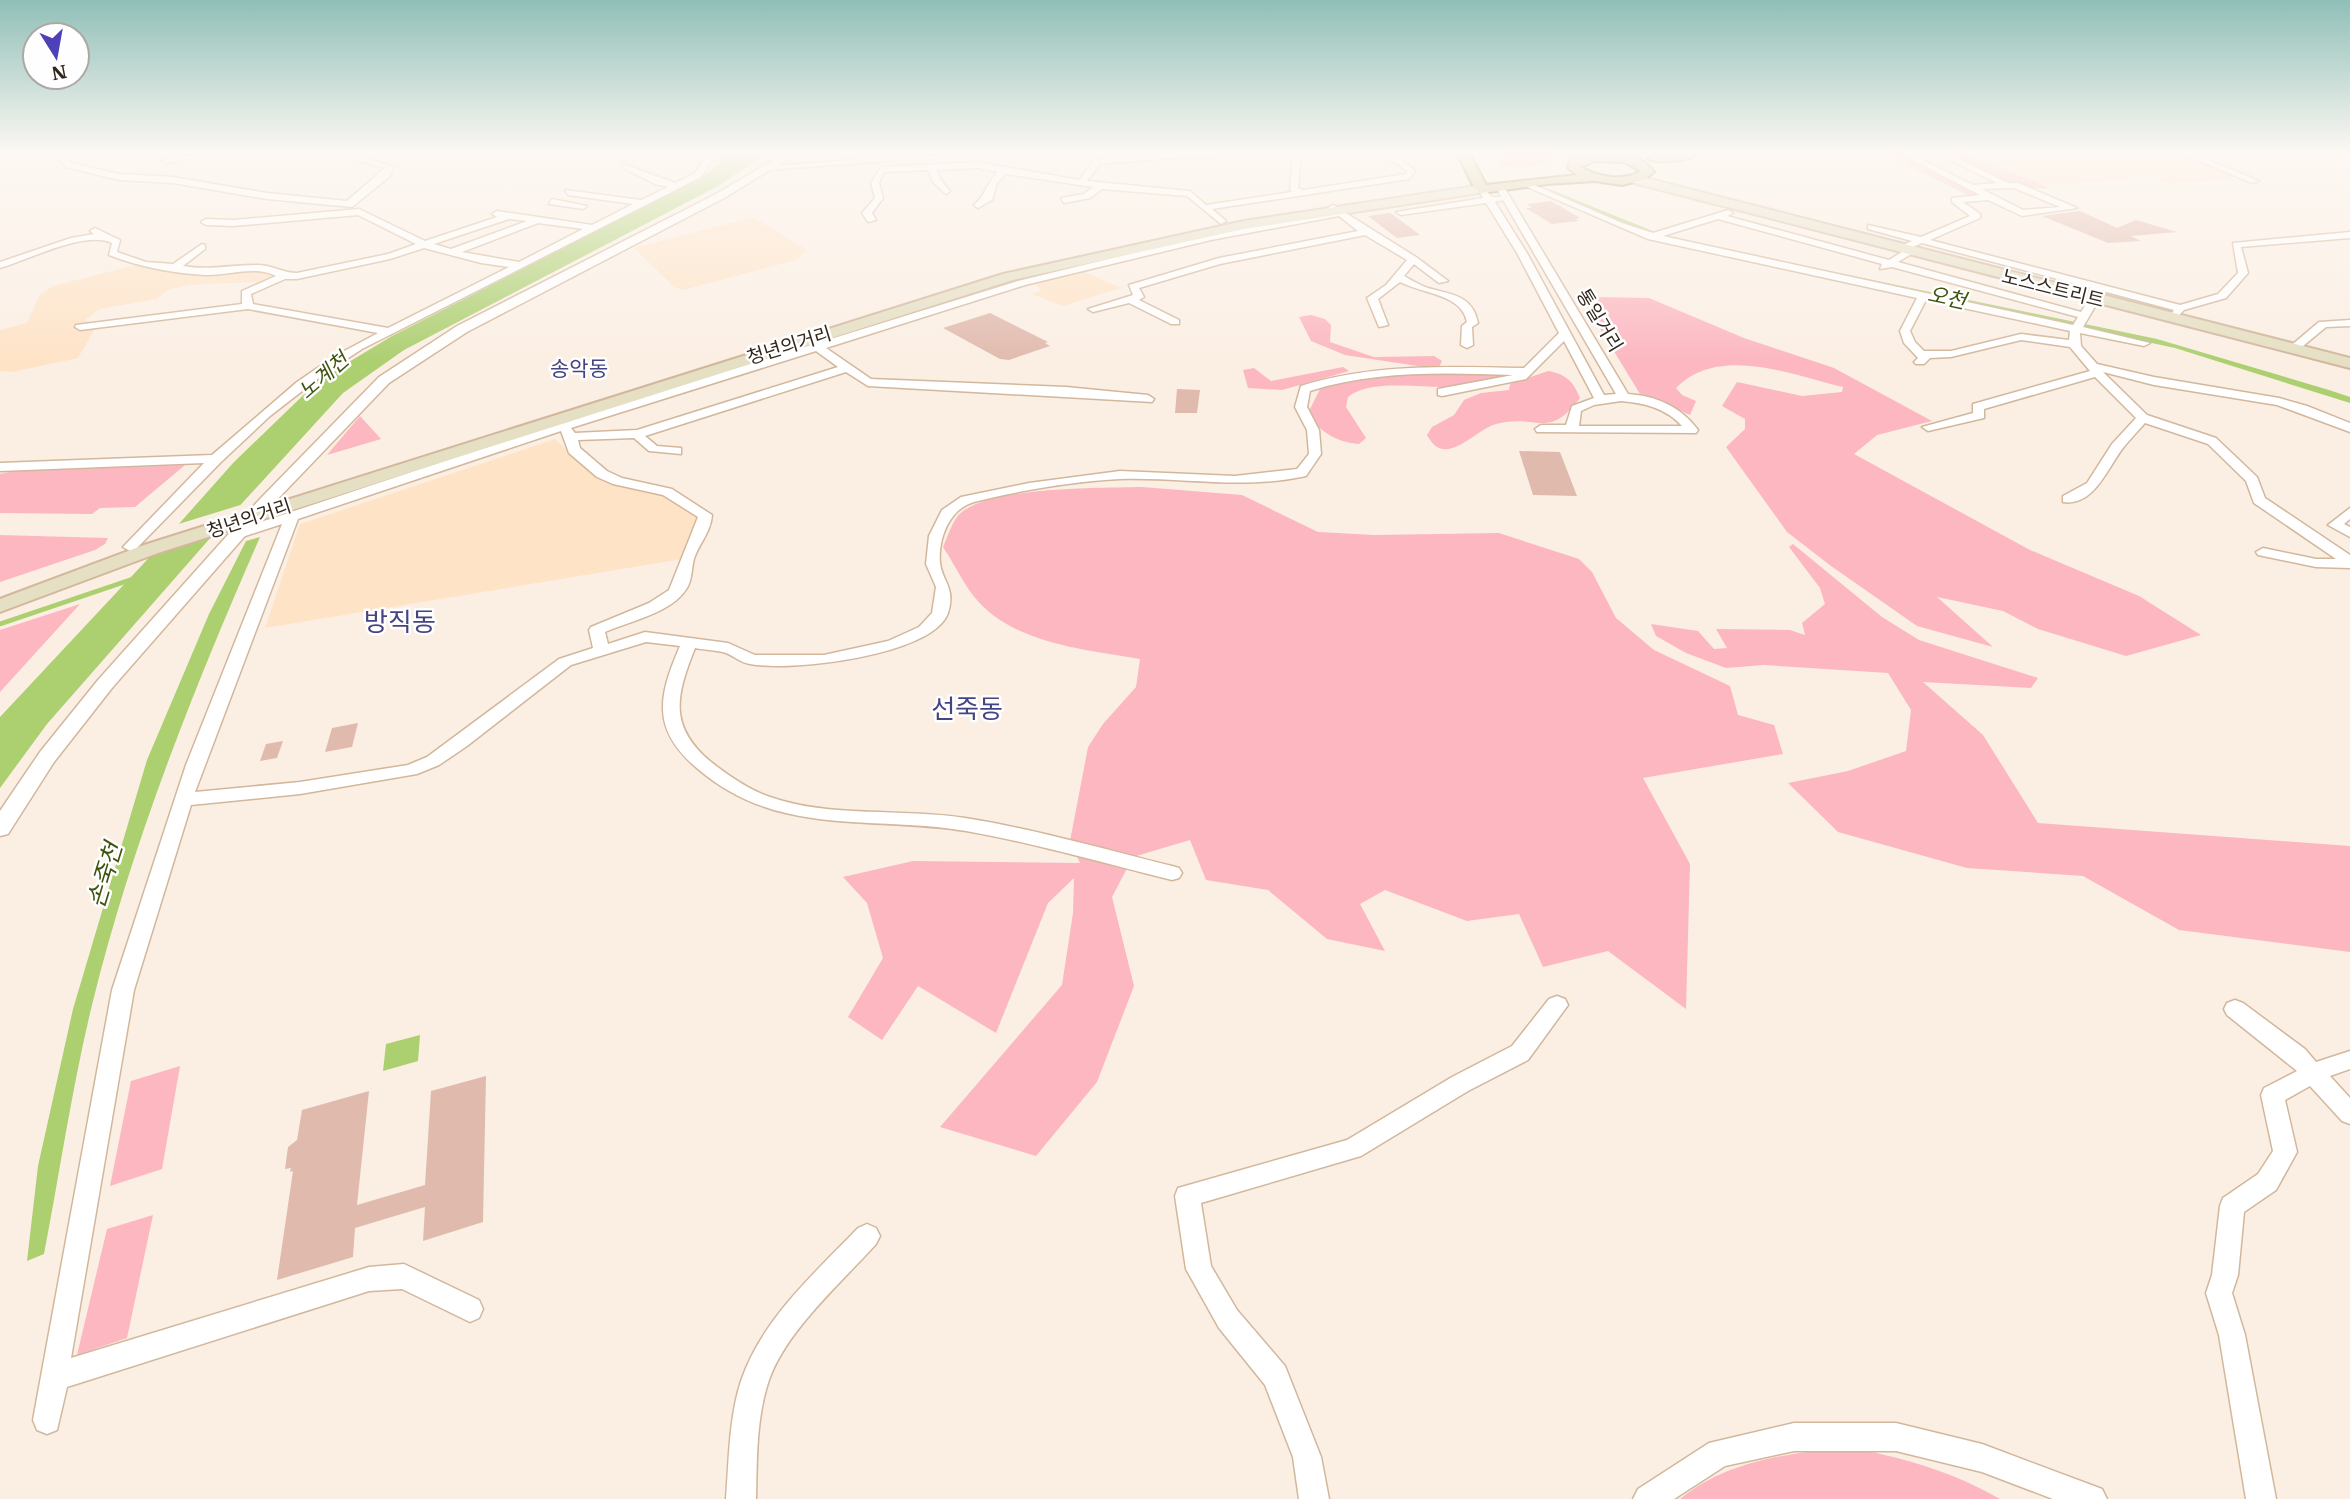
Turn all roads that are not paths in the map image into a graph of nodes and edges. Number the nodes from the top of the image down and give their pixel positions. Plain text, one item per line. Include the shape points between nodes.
1 (381, 223) edge
2 (488, 223) edge
3 (532, 223) edge
4 (552, 223) edge
5 (602, 223) edge
6 (662, 223) edge
7 (1213, 223) edge
8 (1268, 223) edge
9 (1278, 223) edge
10 (1353, 223) edge
11 (1510, 223) edge
12 (1515, 223) edge
13 (1623, 223) edge
14 (1699, 223) edge
15 (1742, 223) edge
16 (1802, 223) edge
17 (1961, 223) edge
18 (1871, 227) dead end
19 (592, 228) junction
20 (1366, 232) junction
21 (1655, 235) junction
22 (2350, 236) edge
23 (1921, 240) junction
24 (425, 245) junction
25 (202, 247) dead end
26 (1910, 251) junction
27 (452, 252) junction
28 (1413, 259) junction
29 (1890, 264) junction
30 (0, 265) edge
31 (522, 265) junction
32 (175, 267) junction
33 (283, 276) junction
34 (1397, 277) junction
35 (1443, 281) dead end
36 (1866, 282) junction
37 (1923, 296) junction
38 (2095, 298) junction
39 (1131, 300) junction
40 (248, 306) junction
41 (1093, 309) dead end
42 (2176, 313) junction
43 (1175, 322) dead end
44 (2081, 323) junction
45 (2350, 323) edge
46 (1383, 325) dead end
47 (80, 327) dead end
48 (388, 331) junction
49 (1566, 333) junction
50 (2144, 343) dead end
51 (2076, 344) junction
52 (1467, 345) dead end
53 (818, 346) junction
54 (2293, 349) junction
55 (2350, 363) edge
56 (849, 367) junction
57 (2094, 370) junction
58 (1527, 372) junction
59 (1442, 392) dead end
60 (1599, 397) junction
61 (1624, 397) junction
62 (1148, 400) dead end
63 (2143, 418) junction
64 (1928, 427) dead end
65 (2350, 428) edge
66 (1541, 429) dead end
67 (1574, 430) junction
68 (567, 431) junction
69 (638, 434) junction
70 (676, 451) dead end
71 (215, 460) junction
72 (0, 467) edge
73 (2068, 499) dead end
74 (2350, 512) edge
75 (292, 516) junction
76 (245, 517) junction
77 (2350, 533) edge
78 (130, 547) junction
79 (2263, 552) dead end
80 (2350, 563) edge
81 (0, 596) edge
82 (0, 607) edge
83 (688, 645) junction
84 (601, 650) junction
85 (183, 800) junction
86 (0, 828) edge
87 (1171, 873) dead end
88 (1556, 1005) dead end
89 (2235, 1009) dead end
90 (2350, 1060) edge
91 (2312, 1076) junction
92 (2350, 1114) edge
93 (867, 1236) dead end
94 (470, 1309) dead end
95 (55, 1377) junction
96 (47, 1420) dead end
97 (741, 1499) edge
98 (1314, 1499) edge
99 (1648, 1499) edge
100 (2092, 1499) edge
101 (2261, 1499) edge

1 - 24 street
2 - 24 street
3 - 27 street
4 - 19 street
5 - 19 street
6 - 76 street via 410,361 359,402
7 - 76 main road, 청년의거리 via 995,273
8 - 76 main road, 청년의거리 via 1119,249 1008,277
9 - 53 street via 1104,261
10 - 20 street
11 - 49 street, 통일거리
12 - 61 street, 통일거리
13 - 21 street
14 - 21 street
15 - 29 street
16 - 26 main road, 노스스트리트
17 - 23 street
18 - 23 street
19 - 31 street
20 - 28 street
20 - 39 street via 1155,279 1133,287 1140,296
21 - 36 street
22 - 42 street via 2236,245 2243,273 2230,290
23 - 26 street via 1908,246
23 - 42 street
24 - 27 street
24 - 33 street via 354,265
25 - 32 street
26 - 29 street
26 - 38 main road, 노스스트리트
27 - 31 street
28 - 34 street
28 - 35 street
29 - 36 street
29 - 44 street
30 - 32 street via 99,233 117,242 112,253 145,265
31 - 48 street
32 - 33 street via 212,272 265,269
33 - 40 street via 246,293
34 - 46 street via 1372,298
34 - 52 street via 1465,303 1473,323 1467,326
36 - 37 street
37 - 44 street
37 - 51 street via 1905,331 1918,359 2021,338
38 - 42 main road, 노스스트리트
38 - 44 street
39 - 41 street
39 - 43 street
40 - 47 street
40 - 48 street
42 - 54 main road, 노스스트리트
44 - 50 street
44 - 51 street via 2074,334
45 - 54 street via 2323,324
48 - 71 street via 296,388
49 - 58 street
49 - 60 street, 통일거리
51 - 57 street
53 - 56 street
53 - 68 street
54 - 55 main road, 노스스트리트
56 - 62 street via 868,382 1066,391
56 - 69 street
57 - 63 street
57 - 64 street via 1977,407 1980,415
57 - 65 street via 2118,369 2146,380 2256,394
58 - 59 street via 1511,380
58 - 83 street via 1401,370 1331,379 1305,389 1301,407 1313,430 1315,454 1301,472 1235,481 1120,475 966,500 947,513 936,536 933,564 943,587 940,614 925,630 893,645 857,655 801,661 752,660 728,648
60 - 61 street
60 - 67 street via 1576,409 1571,422
61 - 67 street via 1670,410 1692,430
63 - 73 street via 2092,486
63 - 80 street via 2212,441 2252,480 2259,500
66 - 67 street
68 - 69 street
68 - 75 street
68 - 84 street via 574,450 602,474 667,492 705,515 705,525 683,565 680,587 671,596 597,631
69 - 70 street via 643,444 653,449
71 - 72 street
71 - 78 street
74 - 77 street via 2335,525
75 - 76 street
75 - 85 street
76 - 78 main road, 청년의거리
76 - 82 main road, 청년의거리
76 - 86 street via 47,757
78 - 81 main road, 청년의거리
79 - 80 street via 2316,563
83 - 84 street via 645,637
83 - 87 street via 672,682 669,715 675,736 690,755 737,790 772,804 808,810 962,824 1025,836
84 - 85 street via 565,662 461,742 411,770
85 - 95 street via 123,990
88 - 98 street via 1520,1053 1353,1149 1187,1196 1199,1269 1228,1318 1275,1376 1307,1457
89 - 91 street via 2297,1056
90 - 91 street via 2319,1068
91 - 92 street
91 - 101 street via 2272,1095 2285,1152 2267,1182 2232,1206 2219,1293 2232,1335
93 - 97 street via 785,1326 755,1380
94 - 95 street via 404,1276 369,1279
95 - 96 street
99 - 100 street via 1719,1453 1794,1437 1896,1437 1982,1458

